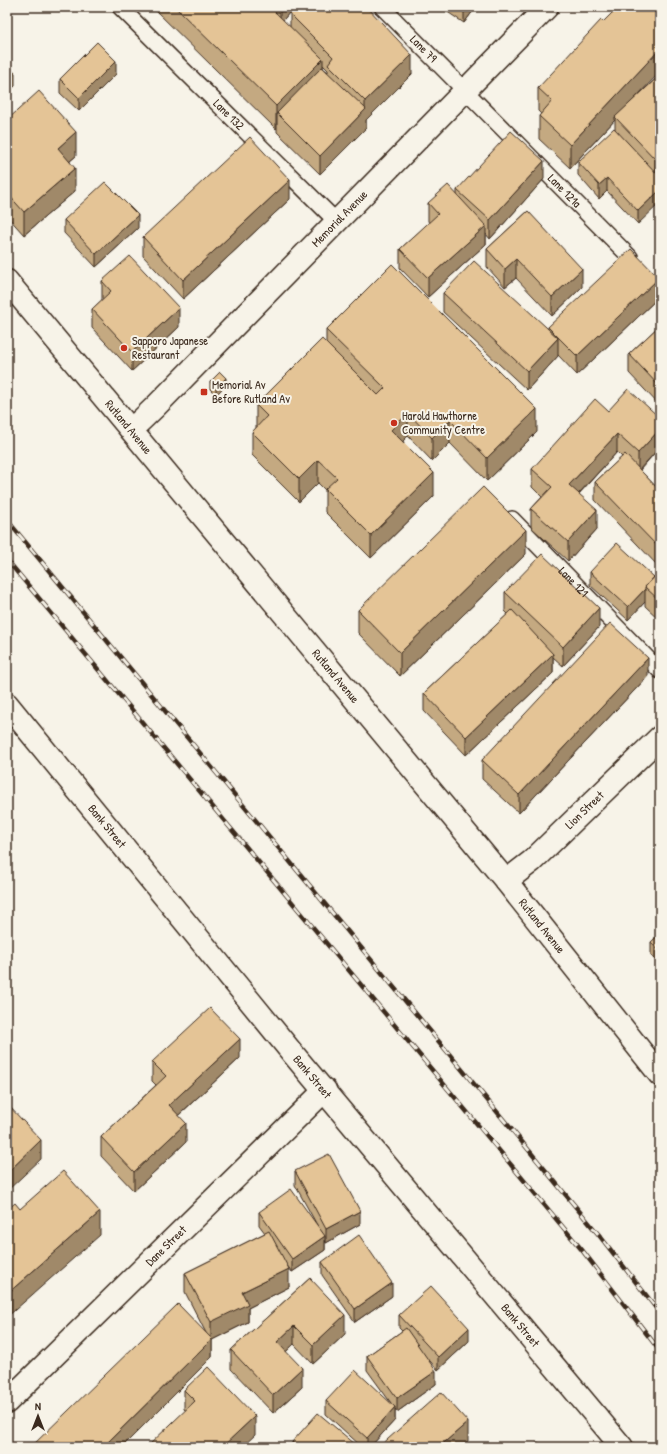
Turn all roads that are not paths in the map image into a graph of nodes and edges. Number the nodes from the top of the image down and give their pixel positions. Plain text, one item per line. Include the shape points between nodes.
1 (120, 7) edge
2 (382, 7) edge
3 (547, 7) edge
4 (466, 90) junction
5 (337, 222) junction
6 (630, 257) edge
7 (7, 281) edge
8 (131, 430) junction
9 (504, 511) edge
10 (660, 671) edge
11 (7, 704) edge
12 (660, 737) edge
13 (506, 882) junction
14 (660, 1075) edge
15 (325, 1090) junction
16 (7, 1402) edge
17 (622, 1447) edge

1 - 5 lane, Lane 132
2 - 4 lane, Lane 79
3 - 4 street, Memorial Avenue
4 - 5 street, Memorial Avenue
4 - 6 lane, Lane 121a
5 - 8 street, Memorial Avenue
7 - 8 street, Rutland Avenue
8 - 13 street, Rutland Avenue
9 - 10 lane, Lane 121
11 - 15 street, Bank Street
12 - 13 street, Lion Street via 532,861
13 - 14 street, Rutland Avenue
15 - 16 street, Dane Street
15 - 17 street, Bank Street

